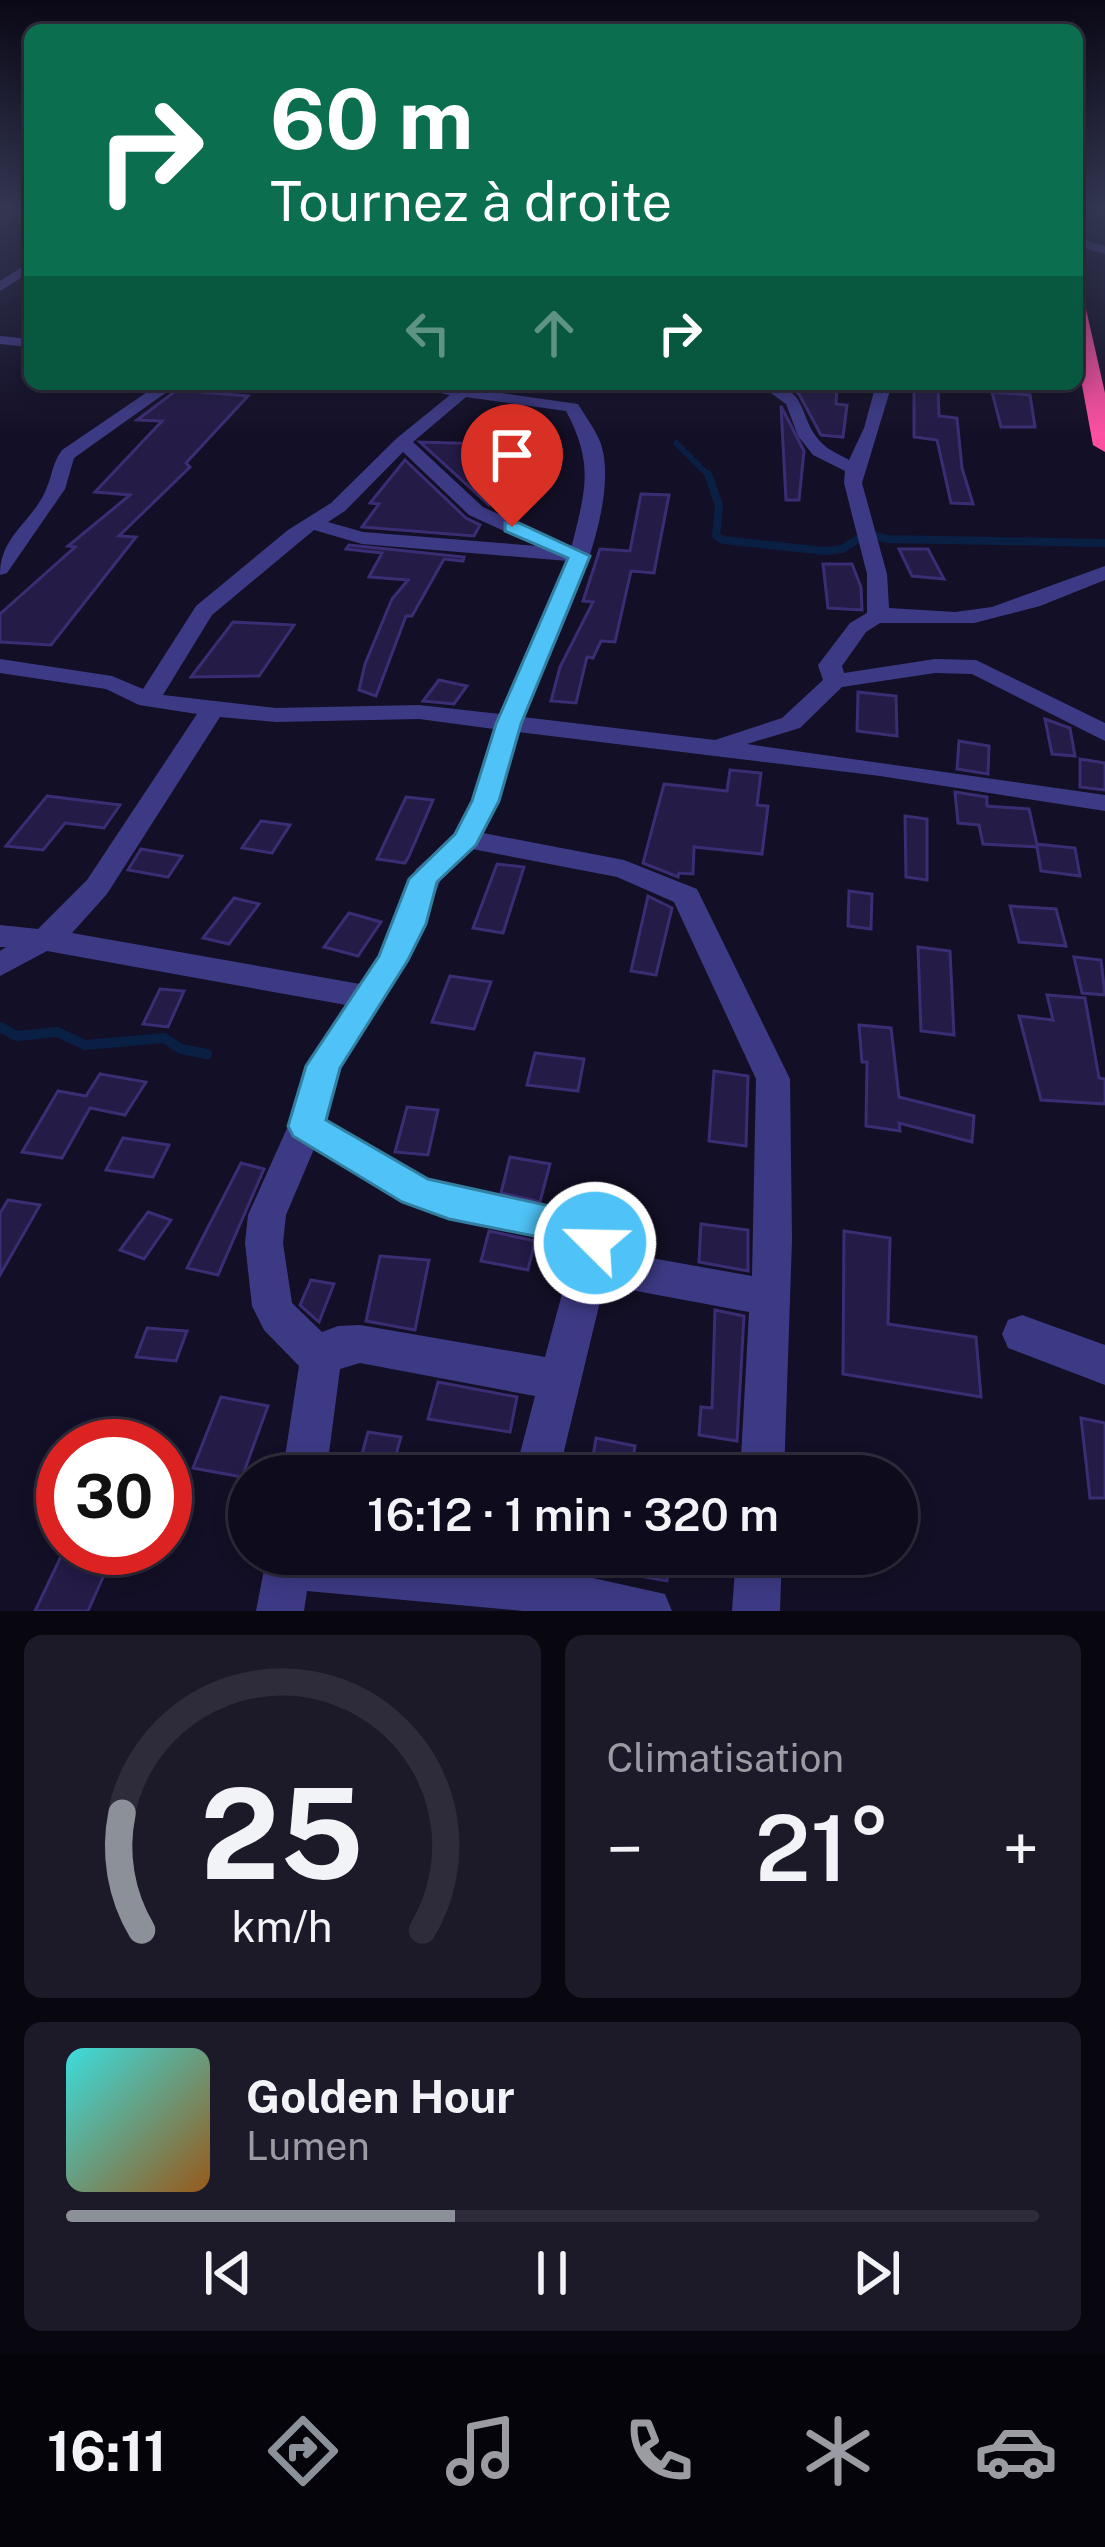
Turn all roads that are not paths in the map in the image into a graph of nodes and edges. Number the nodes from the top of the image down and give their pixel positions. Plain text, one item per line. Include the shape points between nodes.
1 (1083, 357) edge
2 (161, 390) edge
3 (442, 390) edge
4 (776, 390) edge
5 (883, 390) edge
6 (462, 393) junction
7 (1102, 416) edge
8 (403, 442) junction
9 (1105, 445) edge
10 (854, 469) junction
11 (314, 524) junction
12 (573, 554) junction
13 (0, 569) edge
14 (1105, 572) edge
15 (878, 616) junction
16 (0, 666) edge
17 (835, 681) junction
18 (148, 700) junction
19 (213, 709) junction
20 (508, 724) junction
21 (1105, 733) edge
22 (716, 749) junction
23 (1105, 803) edge
24 (466, 839) junction
25 (0, 936) edge
26 (32, 942) junction
27 (0, 965) edge
28 (368, 997) junction
29 (306, 1126) junction
30 (587, 1264) junction
31 (770, 1298) junction
32 (1022, 1334) dead end
33 (321, 1359) junction
34 (1105, 1365) edge
35 (559, 1380) junction
36 (307, 1455) edge
37 (541, 1455) edge
38 (763, 1455) edge
39 (354, 1575) edge
40 (539, 1575) edge
41 (758, 1575) edge
42 (286, 1577) edge
43 (648, 1611) edge
44 (756, 1611) edge

1 - 7 highway
2 - 13 street via 64,458 56,488
3 - 6 street
4 - 10 street via 793,400 819,451
5 - 10 street
6 - 8 street
6 - 12 street via 574,409 592,443 597,482
7 - 9 highway
8 - 11 street
8 - 12 street via 476,511
10 - 15 street
11 - 12 street via 362,538
11 - 18 street via 203,611
12 - 20 street
14 - 15 street via 979,615
15 - 17 street via 850,632 830,664
16 - 18 street via 112,683
17 - 21 street via 976,668
17 - 22 street via 791,723
18 - 19 street
19 - 20 street via 418,712
19 - 26 street via 97,887 62,928
20 - 22 street
20 - 24 street
22 - 23 street
24 - 28 street via 430,869
24 - 31 street via 624,869 687,896 713,969 773,1079
25 - 26 street
26 - 27 street
26 - 28 street
28 - 29 street via 323,1066
29 - 30 street via 449,1203 586,1229 595,1243
29 - 33 street via 267,1215 264,1243 278,1317
30 - 31 street
30 - 35 street
31 - 38 street
32 - 34 street
33 - 35 street via 338,1345 361,1344
33 - 36 street
35 - 37 street
39 - 42 street
40 - 43 street
41 - 44 street

